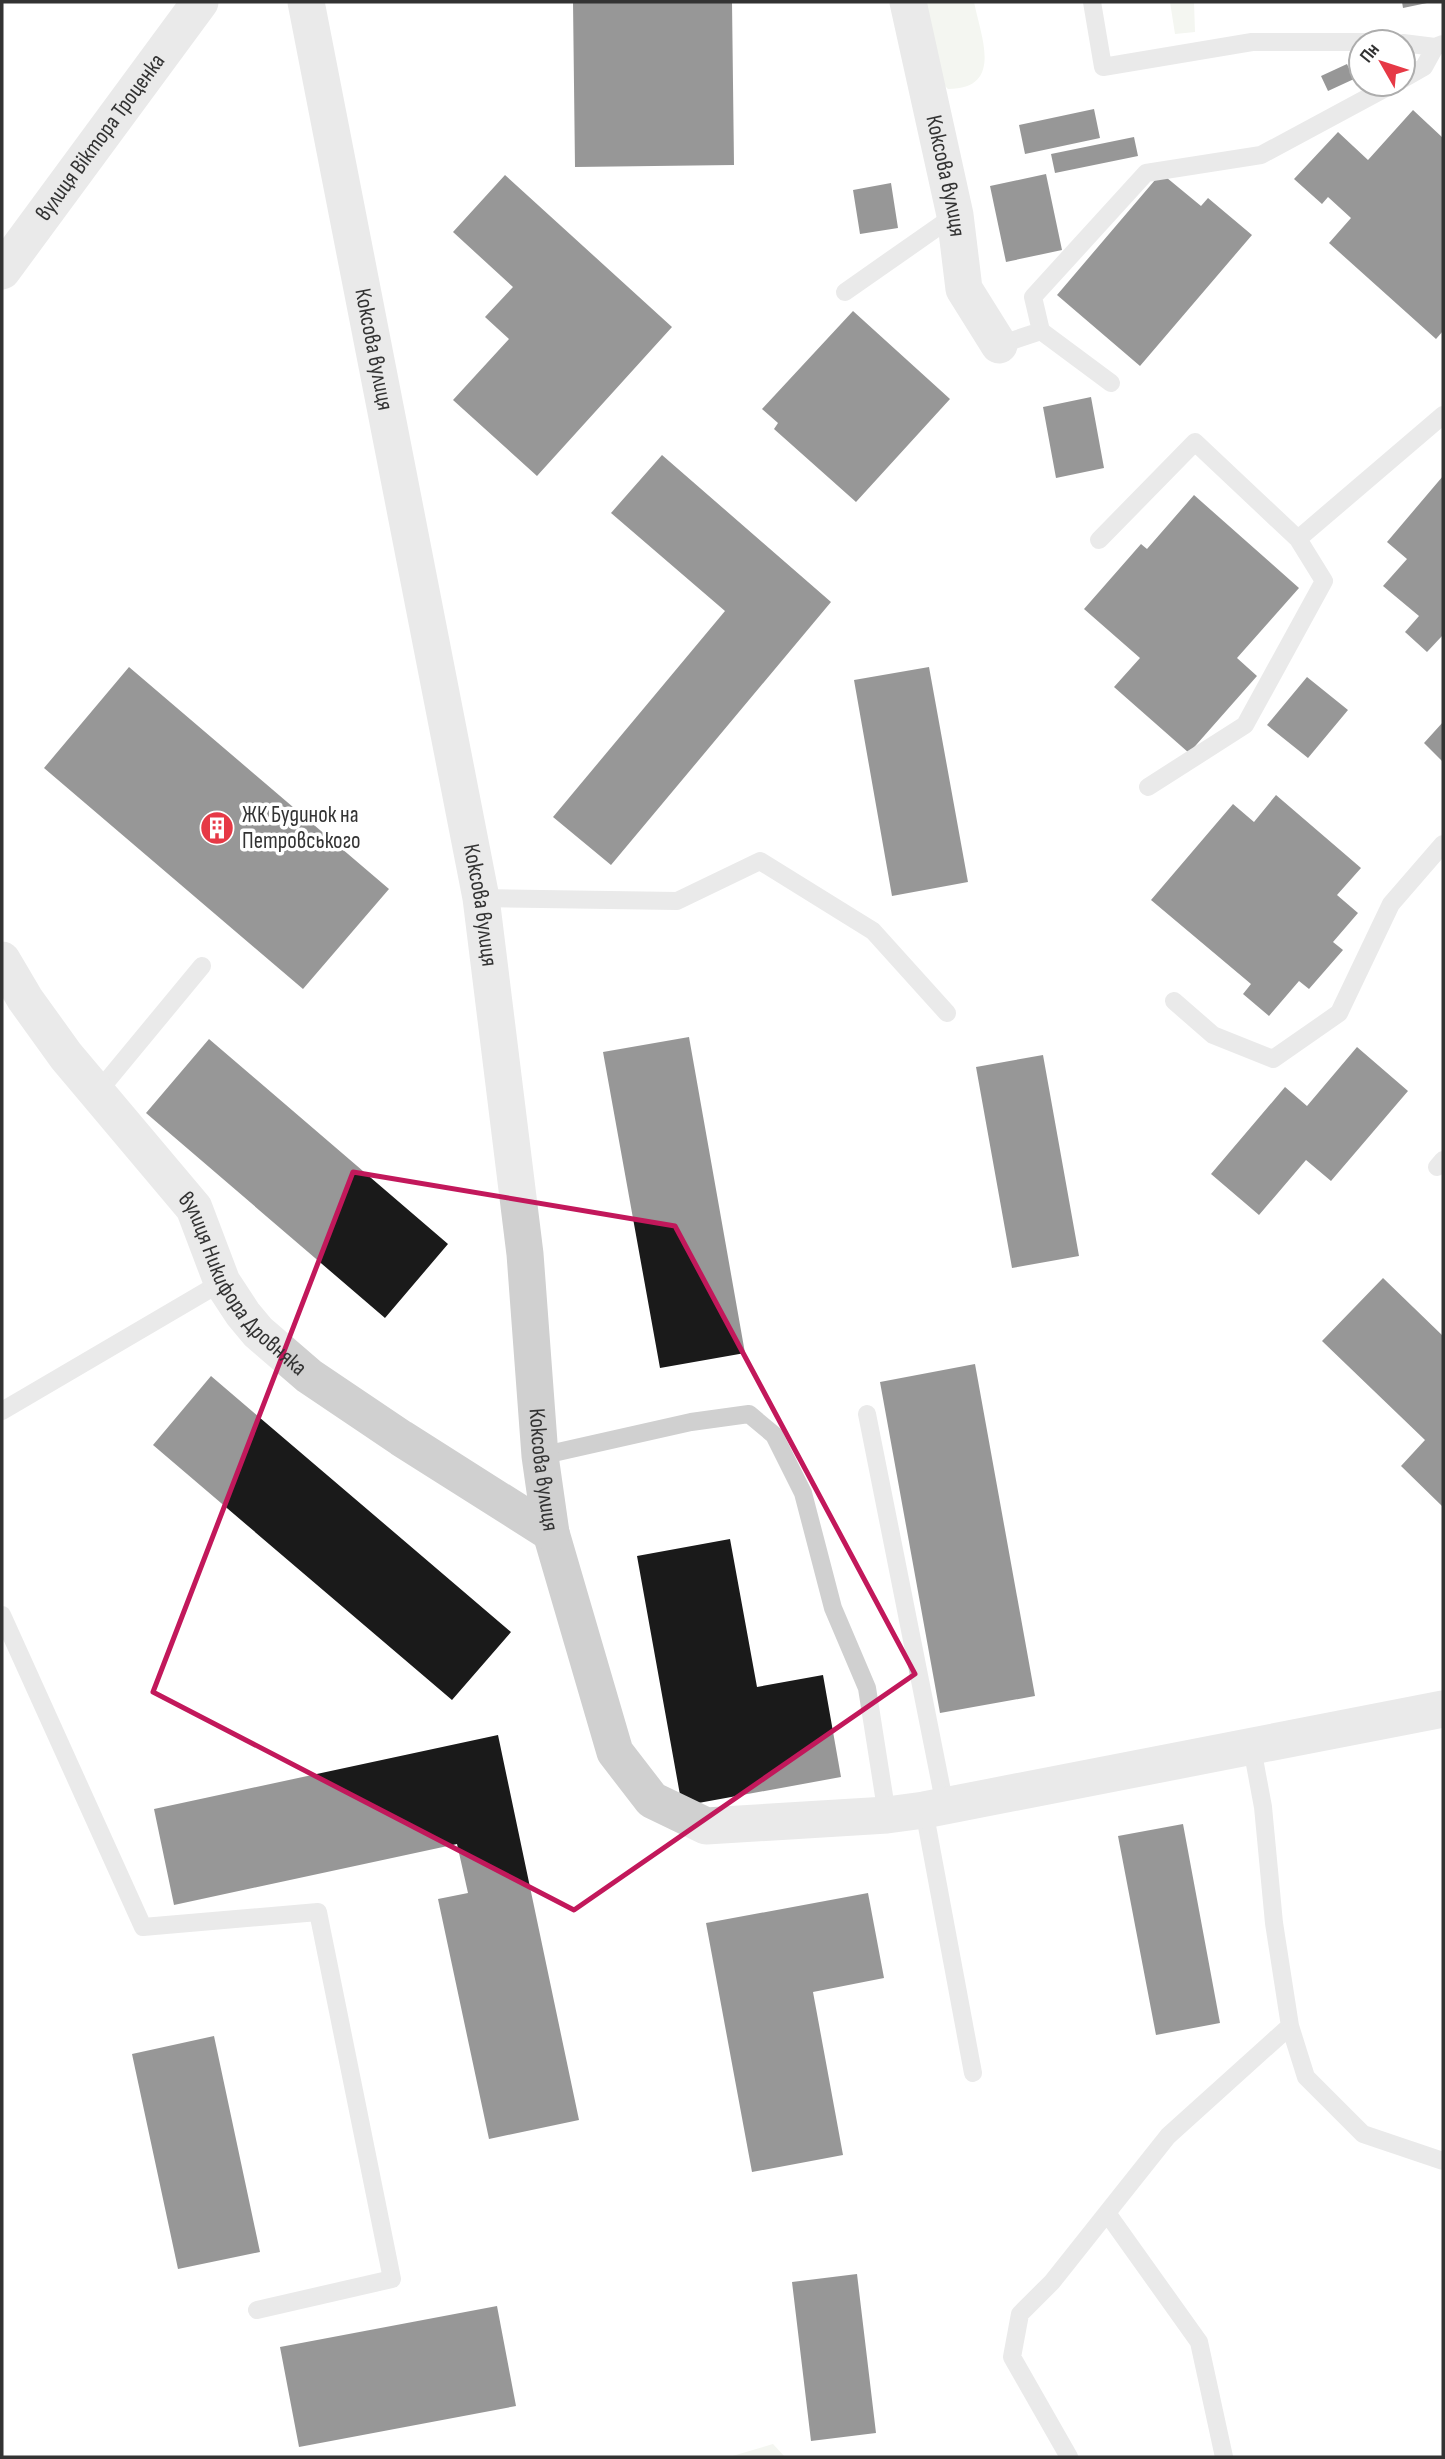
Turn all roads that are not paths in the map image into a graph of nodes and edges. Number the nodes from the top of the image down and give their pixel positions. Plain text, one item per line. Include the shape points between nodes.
1 (200, 2) edge
2 (306, 2) edge
3 (908, 2) edge
4 (1092, 2) edge
5 (1347, 42) edge
6 (1417, 44) edge
7 (1439, 46) edge
8 (1417, 71) edge
9 (1367, 98) edge
10 (955, 215) junction
11 (2, 271) edge
12 (845, 292) dead end
13 (1041, 331) junction
14 (999, 345) joint
15 (1111, 383) dead end
16 (1443, 415) edge
17 (1298, 539) junction
18 (1099, 540) dead end
19 (1148, 787) dead end
20 (1443, 844) edge
21 (481, 898) junction
22 (2, 960) edge
23 (202, 966) dead end
24 (1174, 1001) dead end
25 (947, 1013) dead end
26 (97, 1093) junction
27 (222, 1282) junction
28 (2, 1412) edge
29 (867, 1414) dead end
30 (540, 1456) junction
31 (551, 1533) junction
32 (2, 1615) edge
33 (1443, 1709) edge
34 (1252, 1748) junction
35 (934, 1808) junction
36 (887, 1815) junction
37 (1290, 2026) junction
38 (973, 2073) dead end
39 (1443, 2161) edge
40 (1107, 2213) junction
41 (257, 2311) dead end
42 (1069, 2457) edge
43 (1224, 2457) edge

1 - 11 street, вулиця Віктора Троценка
2 - 21 street, Коксова вулиця
3 - 10 street, Коксова вулиця
4 - 5 lane via 1103,67 1252,42
6 - 7 lane
7 - 8 lane
9 - 13 lane via 1261,155 1146,173 1033,297
10 - 12 lane
10 - 14 street, Коксова вулиця via 964,289
13 - 14 lane
13 - 15 lane
16 - 17 lane
17 - 18 lane via 1195,442
17 - 19 lane via 1324,581 1245,725
20 - 24 lane via 1391,905 1339,1013 1273,1059 1213,1035
21 - 25 lane via 677,901 760,861 873,931
21 - 30 street, Коксова вулиця via 525,1254
22 - 26 street, вулиця Никифора Дровняка via 25,999
23 - 26 lane
26 - 27 street, вулиця Никифора Дровняка via 194,1208
27 - 28 lane
27 - 31 street, вулиця Никифора Дровняка via 258,1332 309,1376
29 - 35 lane
30 - 31 street, Коксова вулиця
30 - 36 lane via 691,1422 749,1414 774,1435 803,1493 833,1608 867,1688
31 - 36 street, Коксова вулиця via 615,1752 652,1800 706,1826
32 - 41 lane via 143,1927 318,1912 392,2279
33 - 34 street
34 - 35 street
34 - 37 lane
35 - 36 street
35 - 38 lane
37 - 39 lane via 1306,2077 1363,2134
37 - 40 lane via 1168,2136
40 - 42 lane via 1020,2314 1012,2357
40 - 43 lane via 1199,2342

